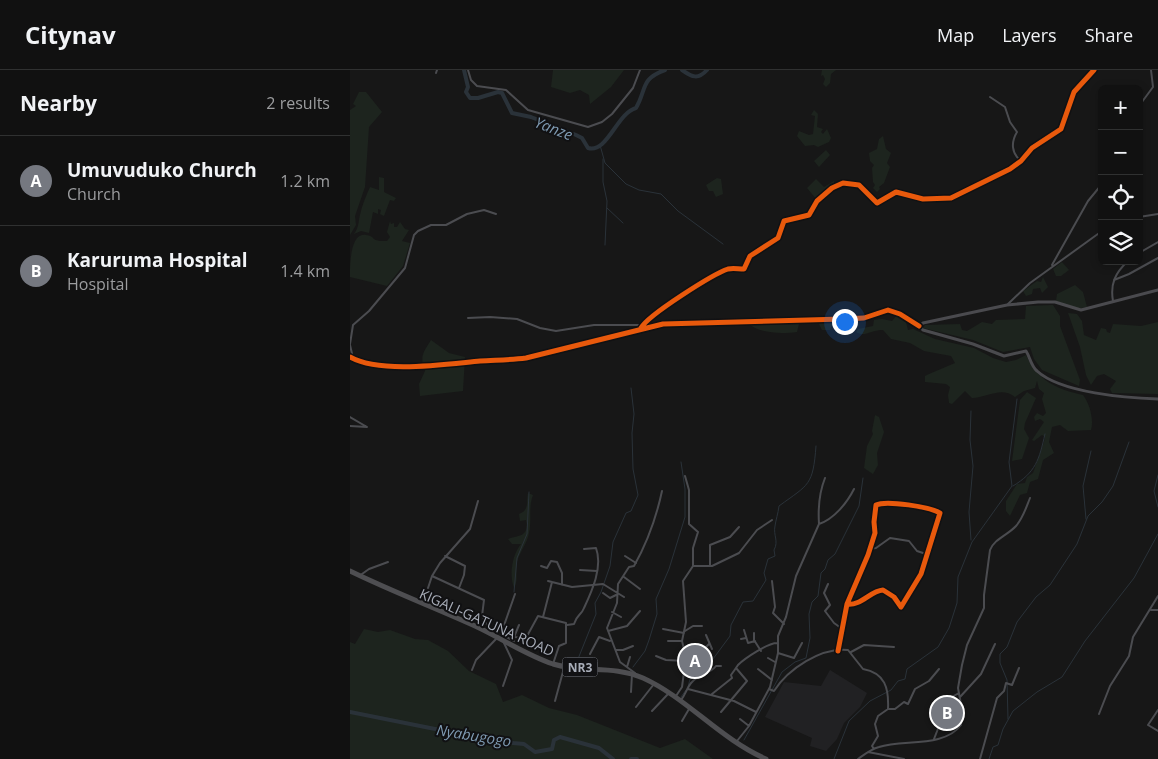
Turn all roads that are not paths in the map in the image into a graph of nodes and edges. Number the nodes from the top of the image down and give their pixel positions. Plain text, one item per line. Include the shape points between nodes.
1 (468, 70) edge
2 (640, 70) edge
3 (1094, 70) edge
4 (1151, 70) edge
5 (990, 97) dead end
6 (1143, 101) edge
7 (1021, 161) junction
8 (1098, 189) edge
9 (496, 214) dead end
10 (1158, 214) edge
11 (1143, 217) edge
12 (1098, 234) edge
13 (1158, 242) edge
14 (1143, 251) edge
15 (1158, 258) edge
16 (1125, 265) edge
17 (1051, 268) junction
18 (1114, 280) junction
19 (1158, 290) edge
20 (1113, 302) junction
21 (1007, 305) junction
22 (468, 318) dead end
23 (643, 325) junction
24 (919, 326) junction
25 (641, 328) junction
26 (350, 345) edge
27 (352, 357) edge
28 (1158, 399) edge
29 (350, 417) edge
30 (350, 426) edge
31 (685, 476) dead end
32 (825, 478) dead end
33 (854, 489) dead end
34 (662, 492) dead end
35 (1030, 498) dead end
36 (478, 501) dead end
37 (772, 520) dead end
38 (818, 524) junction
39 (739, 527) dead end
40 (584, 549) dead end
41 (869, 549) junction
42 (929, 555) junction
43 (445, 556) junction
44 (625, 556) dead end
45 (388, 562) dead end
46 (636, 563) junction
47 (541, 566) dead end
48 (692, 566) junction
49 (710, 566) junction
50 (580, 570) dead end
51 (597, 571) junction
52 (350, 572) edge
53 (361, 576) junction
54 (432, 576) junction
55 (624, 577) junction
56 (772, 580) dead end
57 (548, 581) dead end
58 (552, 582) junction
59 (828, 584) dead end
60 (562, 585) junction
61 (593, 586) junction
62 (385, 588) junction
63 (428, 588) dead end
64 (458, 589) junction
65 (640, 589) dead end
66 (616, 592) junction
67 (603, 593) dead end
68 (515, 594) dead end
69 (616, 595) junction
70 (1158, 596) edge
71 (624, 597) dead end
72 (847, 604) junction
73 (1151, 610) junction
74 (1158, 610) edge
75 (640, 611) dead end
76 (612, 612) junction
77 (543, 617) junction
78 (621, 617) dead end
79 (784, 624) junction
80 (519, 625) dead end
81 (567, 625) junction
82 (702, 626) dead end
83 (841, 628) junction
84 (663, 629) dead end
85 (744, 630) dead end
86 (608, 631) junction
87 (685, 632) junction
88 (754, 632) dead end
89 (706, 635) dead end
90 (514, 637) junction
91 (499, 638) junction
92 (746, 638) junction
93 (741, 639) dead end
94 (610, 641) junction
95 (668, 641) dead end
96 (682, 642) junction
97 (755, 642) junction
98 (777, 643) junction
99 (802, 643) dead end
100 (515, 644) junction
101 (709, 644) junction
102 (995, 644) dead end
103 (633, 646) dead end
104 (894, 647) dead end
105 (712, 649) dead end
106 (616, 650) junction
107 (761, 651) junction
108 (838, 651) junction
109 (851, 652) junction
110 (778, 653) junction
111 (590, 654) dead end
112 (656, 656) dead end
113 (630, 657) dead end
114 (686, 657) junction
115 (768, 658) dead end
116 (686, 661) junction
117 (775, 662) junction
118 (553, 664) junction
119 (564, 666) junction
120 (721, 666) dead end
121 (627, 667) junction
122 (736, 668) junction
123 (1019, 668) dead end
124 (758, 669) dead end
125 (939, 669) dead end
126 (472, 670) dead end
127 (633, 675) junction
128 (772, 680) junction
129 (654, 684) junction
130 (503, 686) dead end
131 (688, 688) junction
132 (769, 689) junction
133 (632, 692) dead end
134 (958, 693) junction
135 (668, 694) junction
136 (712, 694) junction
137 (960, 697) junction
138 (677, 700) junction
139 (730, 700) junction
140 (555, 701) dead end
141 (636, 707) dead end
142 (689, 709) junction
143 (888, 709) junction
144 (1158, 710) edge
145 (652, 711) dead end
146 (721, 712) dead end
147 (757, 712) junction
148 (1099, 714) dead end
149 (740, 719) dead end
150 (682, 721) dead end
151 (749, 726) junction
152 (1158, 732) edge
153 (934, 739) junction
154 (736, 743) junction
155 (874, 749) junction
156 (868, 752) junction
157 (766, 759) edge
158 (858, 759) edge
159 (904, 759) edge
160 (980, 759) edge

1 - 2 street via 477,86 506,90 528,110 588,127 612,114 633,88
3 - 7 street via 1074,92 1061,129 1032,148
4 - 6 street via 1153,87
5 - 7 street via 1005,107 1017,132 1012,147
7 - 23 street via 946,199 923,199 896,192 876,203 859,185 843,183 817,201 809,215 784,220 778,238 750,256 744,269 733,268 714,275
8 - 17 street
9 - 26 street via 484,210 467,214 446,225 431,225 418,231 405,268 353,325
10 - 11 street
12 - 17 street
13 - 14 street
15 - 18 street
16 - 18 street
17 - 21 street
18 - 20 street
19 - 20 main road
20 - 21 main road via 1081,310 1051,302
21 - 24 main road
22 - 23 street via 517,319 556,331 594,325
23 - 25 street
24 - 25 street via 888,310 864,318 685,322
24 - 28 main road via 1004,356 1026,351 1039,372 1074,387 1120,397
25 - 27 street via 512,360 410,366 368,363
26 - 27 street
29 - 30 street via 367,427
31 - 48 street via 689,490 689,524 698,532
32 - 38 street via 821,487
33 - 38 street via 842,507
34 - 46 street via 653,527
35 - 134 street via 1019,522 990,548 984,608 966,649
36 - 43 street via 470,529
37 - 49 street via 757,530 740,552
38 - 79 street via 798,569
39 - 49 street via 730,537 710,545
40 - 51 street via 596,548
41 - 42 street via 890,538 909,542 917,551
41 - 42 street via 875,533 876,505 894,502 929,508 941,514
41 - 72 street
42 - 72 street via 901,607 883,590 855,604
43 - 54 street
43 - 64 street via 465,566
44 - 46 street
45 - 53 street via 368,569
46 - 55 street via 629,567
47 - 60 street via 547,568 551,561 556,562 562,573
48 - 49 street
48 - 87 street via 683,581
50 - 51 street
51 - 61 street
52 - 53 highway, KIGALI-GATUNA ROAD / NR3
52 - 62 highway, KIGALI-GATUNA ROAD / NR3
53 - 62 highway, KIGALI-GATUNA ROAD / NR3
54 - 63 street
54 - 64 street
55 - 65 street
55 - 66 street
56 - 79 street via 773,612
57 - 58 street
58 - 60 street
58 - 77 street
59 - 83 street via 824,593 830,605 825,611
60 - 61 street via 572,588
61 - 66 street via 603,584
61 - 81 street via 574,624
62 - 91 highway, KIGALI-GATUNA ROAD / NR3
64 - 91 street via 484,601 483,618 489,630
66 - 69 street
66 - 71 street
67 - 69 street via 610,598
68 - 100 street via 501,634
69 - 76 street via 617,602
70 - 73 street
72 - 83 street
73 - 74 street
73 - 148 street via 1132,637 1129,656 1110,686
75 - 86 street via 627,626
76 - 78 street
76 - 86 street
77 - 81 street
77 - 90 street via 538,616 524,639
79 - 98 street
80 - 90 street
81 - 118 street via 566,643 559,646
82 - 87 street via 693,626
83 - 108 street
84 - 87 street
85 - 92 street
86 - 94 street
87 - 96 street
88 - 97 street
89 - 101 street
90 - 100 street
91 - 100 highway, KIGALI-GATUNA ROAD / NR3
91 - 126 street via 476,660
91 - 130 street via 512,660
92 - 93 street
92 - 97 street via 749,644
94 - 106 street
94 - 111 street via 599,637
95 - 96 street
96 - 114 street
97 - 107 street
98 - 107 street
98 - 110 street
99 - 110 street via 794,658
100 - 118 highway, KIGALI-GATUNA ROAD / NR3
101 - 105 street
101 - 114 street
102 - 137 street via 980,674
103 - 106 street
104 - 109 street via 864,645
106 - 121 street via 620,662
107 - 122 street
108 - 109 street via 846,649
108 - 132 street via 816,656 790,673 774,691
109 - 143 street via 863,669 881,676
110 - 117 street
112 - 116 street
113 - 121 street
114 - 116 street
115 - 117 street
116 - 138 street
117 - 128 street
118 - 119 highway, KIGALI-GATUNA ROAD / NR3
119 - 127 highway, KIGALI-GATUNA ROAD / NR3 via 605,668
119 - 140 street
120 - 131 street via 701,675
121 - 127 street via 634,671
122 - 136 street via 732,677
122 - 139 street via 747,680
123 - 160 street via 1015,682 1012,685 1006,683 997,698
124 - 128 street
125 - 143 street via 929,681 915,689 908,704 904,702 898,708
127 - 129 highway, KIGALI-GATUNA ROAD / NR3
127 - 133 street
128 - 132 street
129 - 135 highway, KIGALI-GATUNA ROAD / NR3
129 - 141 street
131 - 136 street
131 - 138 street
132 - 147 street
134 - 137 street
134 - 153 street via 950,698
135 - 138 highway, KIGALI-GATUNA ROAD / NR3
135 - 145 street
136 - 139 street
137 - 153 street via 961,725 951,734
138 - 142 highway, KIGALI-GATUNA ROAD / NR3
139 - 146 street
139 - 147 street
142 - 150 street
142 - 154 highway, KIGALI-GATUNA ROAD / NR3
143 - 155 street via 876,720 878,736 872,746
144 - 152 street via 1148,725
147 - 151 street
149 - 151 street
151 - 154 street
153 - 155 street
154 - 157 highway, KIGALI-GATUNA ROAD / NR3
155 - 156 street
156 - 158 street
156 - 159 street

